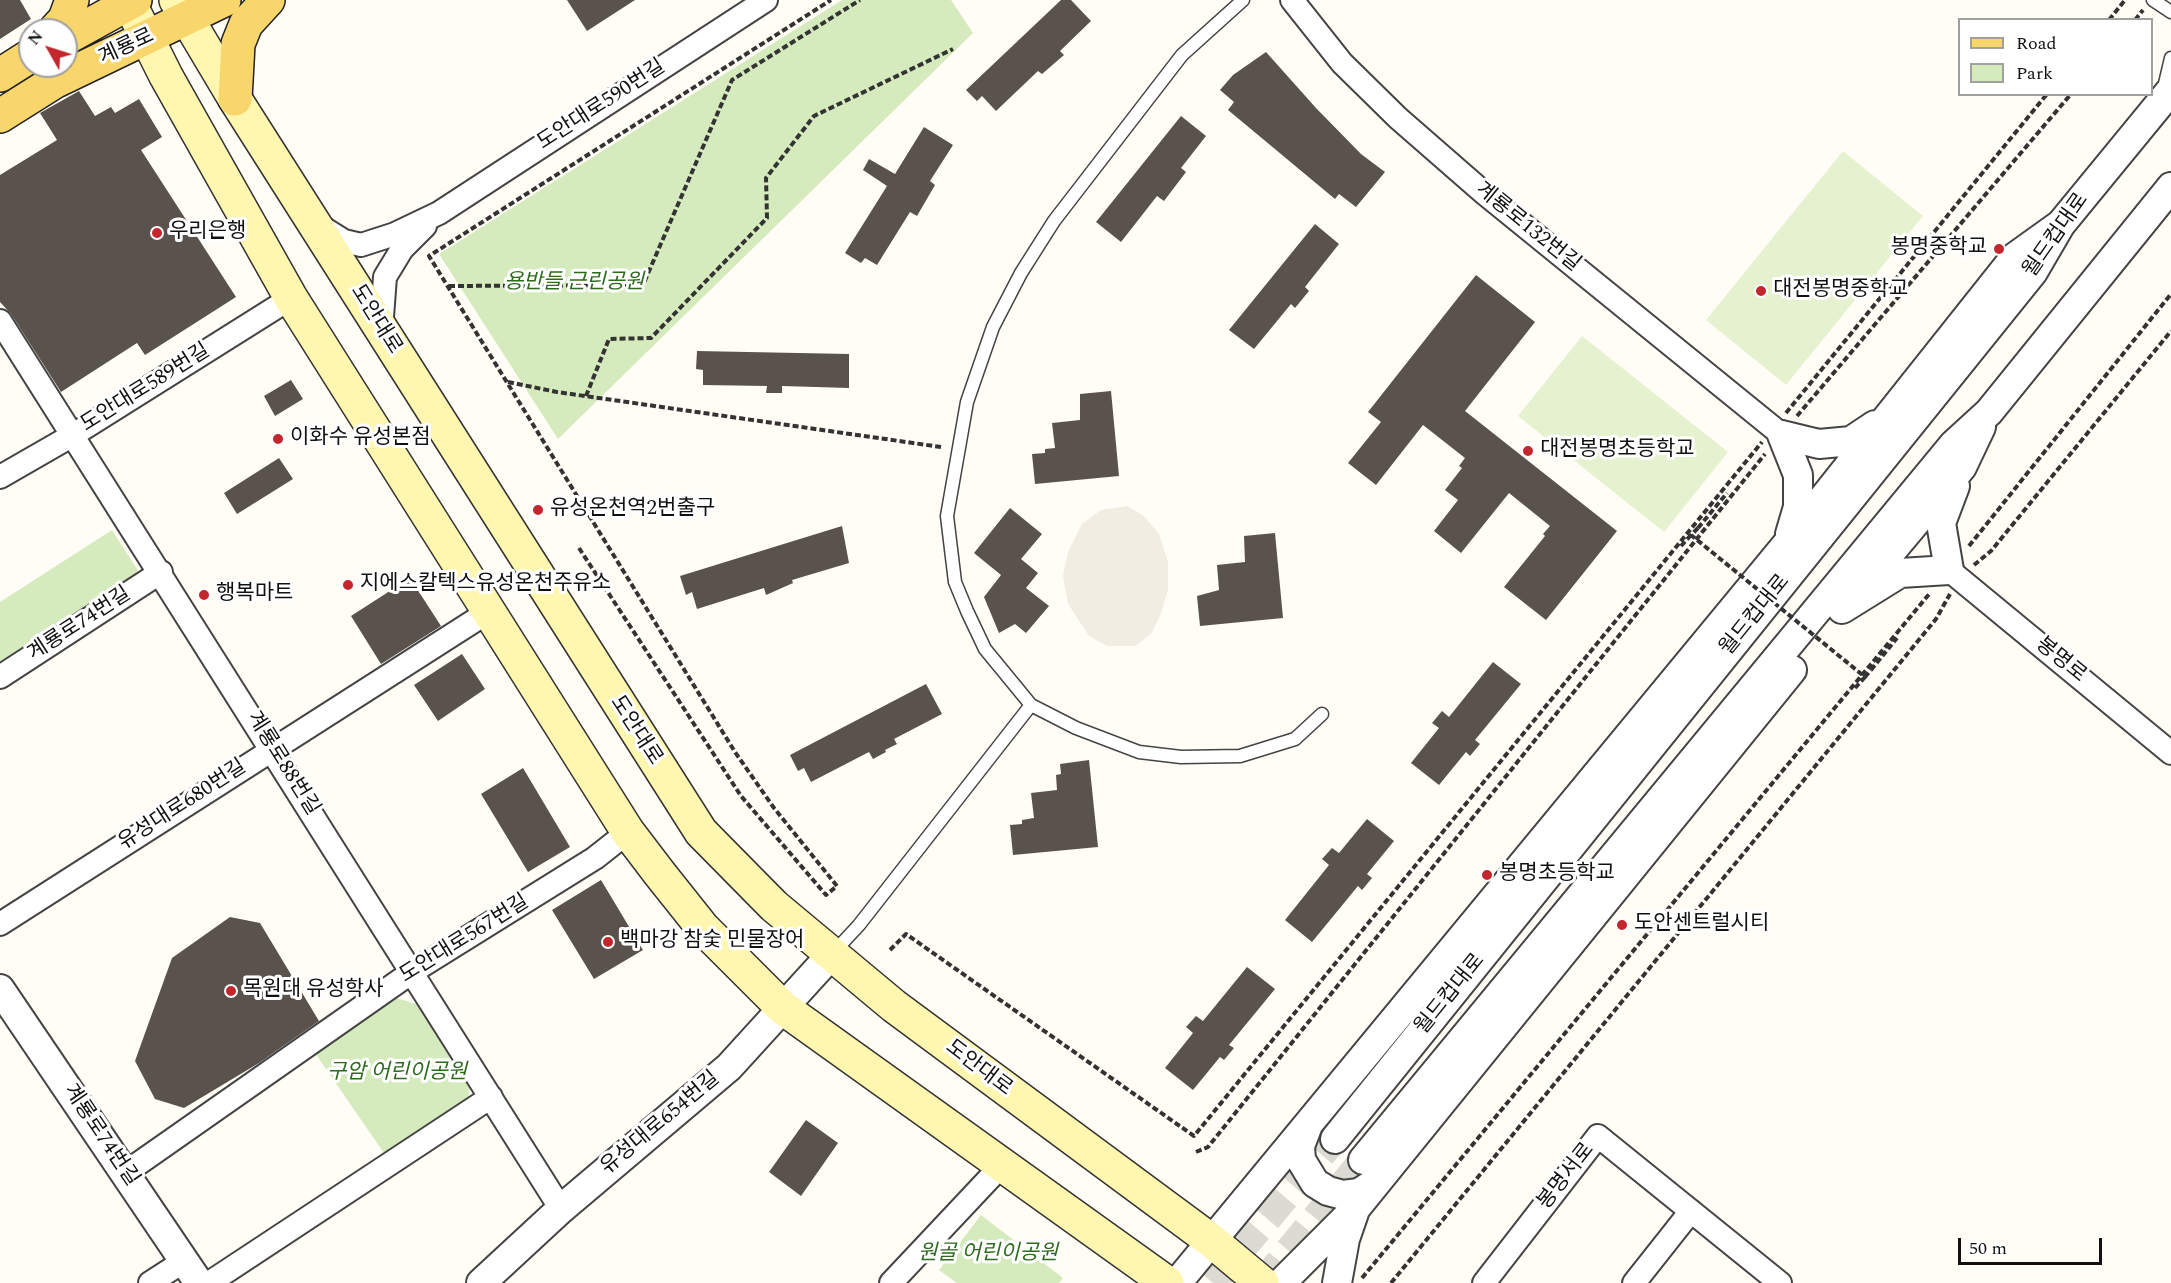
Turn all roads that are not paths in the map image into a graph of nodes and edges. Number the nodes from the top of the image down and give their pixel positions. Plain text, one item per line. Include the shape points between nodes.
1 (72, 0) edge
2 (224, 0) edge
3 (268, 0) edge
4 (766, 0) edge
5 (1243, 0) edge
6 (1292, 0) edge
7 (2153, 0) edge
8 (131, 1) edge
9 (181, 9) edge
10 (2170, 13) edge
11 (64, 18) edge
12 (78, 31) edge
13 (147, 39) junction
14 (2171, 58) edge
15 (18, 64) edge
16 (0, 75) edge
17 (2166, 96) edge
18 (235, 99) junction
19 (0, 116) edge
20 (2171, 187) edge
21 (439, 213) junction
22 (312, 221) junction
23 (2061, 224) junction
24 (291, 298) junction
25 (0, 321) edge
26 (381, 330) junction
27 (1989, 412) junction
28 (1885, 418) junction
29 (1778, 432) junction
30 (73, 435) junction
31 (1962, 467) junction
32 (0, 477) edge
33 (1786, 544) junction
34 (160, 572) junction
35 (1955, 575) junction
36 (1842, 609) junction
37 (488, 612) junction
38 (0, 677) edge
39 (1031, 705) junction
40 (1322, 714) dead end
41 (273, 749) junction
42 (2171, 753) edge
43 (628, 832) junction
44 (0, 924) edge
45 (831, 955) junction
46 (412, 972) junction
47 (0, 989) edge
48 (783, 1008) junction
49 (491, 1097) junction
50 (1310, 1121) junction
51 (1335, 1139) tunnel mouth
52 (1002, 1165) junction
53 (1373, 1167) junction
54 (125, 1173) junction
55 (1356, 1208) junction
56 (561, 1209) junction
57 (1691, 1211) junction
58 (1213, 1242) junction
59 (192, 1272) edge
60 (150, 1283) edge
61 (208, 1283) edge
62 (481, 1283) edge
63 (891, 1283) edge
64 (1167, 1283) edge
65 (1178, 1283) edge
66 (1262, 1283) edge
67 (1281, 1283) edge
68 (1337, 1283) edge
69 (1484, 1283) edge
70 (1634, 1283) edge
71 (1780, 1283) edge

1 - 11 main road
2 - 9 main road, 계룡로
3 - 18 main road via 246,24 238,44
4 - 21 street, 도안대로590번길
5 - 39 lane via 1182,55 1054,221 993,327 967,402 947,516 955,582 985,649
6 - 29 street, 계룡로132번길 via 1342,63 1398,118 1484,193
7 - 10 lane
8 - 12 main road, 계룡로
8 - 13 main road
9 - 13 main road, 계룡로
9 - 18 main road, 도안대로
13 - 19 main road, 계룡로 via 54,82
13 - 24 main road
14 - 17 lane
15 - 16 main road
17 - 23 street, 월드컵대로
18 - 22 main road, 도안대로
20 - 27 street
21 - 22 street via 361,245 344,241
21 - 26 street via 402,249 385,277
22 - 26 main road, 도안대로
23 - 28 street via 2015,257
23 - 51 street, 월드컵대로 via 2033,272
24 - 30 street, 도안대로589번길
24 - 37 main road
25 - 30 street, 계룡로88번길
26 - 45 main road, 도안대로 via 701,832 774,906
27 - 31 street
27 - 53 street via 1954,444
28 - 29 street via 1851,441 1820,444
28 - 33 street
29 - 33 street via 1798,475 1798,507
30 - 32 street, 도안대로589번길
30 - 34 street, 계룡로88번길
31 - 35 street via 1941,523
31 - 36 street
33 - 50 street
34 - 38 street, 계룡로74번길
34 - 41 street, 계룡로88번길
35 - 36 street via 1900,573
35 - 42 street, 봉명로
36 - 53 street
37 - 41 street, 유성대로680번길
37 - 43 main road
39 - 40 lane via 1076,728 1139,752 1181,757 1240,756 1295,739
39 - 45 lane via 859,925
41 - 44 street, 유성대로680번길
41 - 46 street, 계룡로88번길
43 - 46 street, 도안대로567번길 via 595,858
43 - 48 main road via 703,928
45 - 48 street, 유성대로654번길
45 - 58 main road, 도안대로
46 - 49 street, 계룡로88번길
46 - 54 street, 도안대로567번길
47 - 54 street, 계룡로74번길
48 - 52 main road
48 - 56 street, 유성대로654번길 via 729,1066
49 - 56 street, 계룡로88번길
49 - 61 street
50 - 53 street via 1302,1139 1301,1160 1315,1183 1343,1195 1359,1193 1373,1186
50 - 58 street
52 - 63 street
52 - 64 main road
53 - 55 street
54 - 59 street, 계룡로74번길
55 - 67 street
55 - 68 street via 1345,1239
56 - 62 street, 유성대로654번길
57 - 69 street, 봉명서로 via 1598,1136
57 - 70 street
57 - 71 street, 봉명서로
58 - 65 street
58 - 66 main road, 도안대로
59 - 60 street

